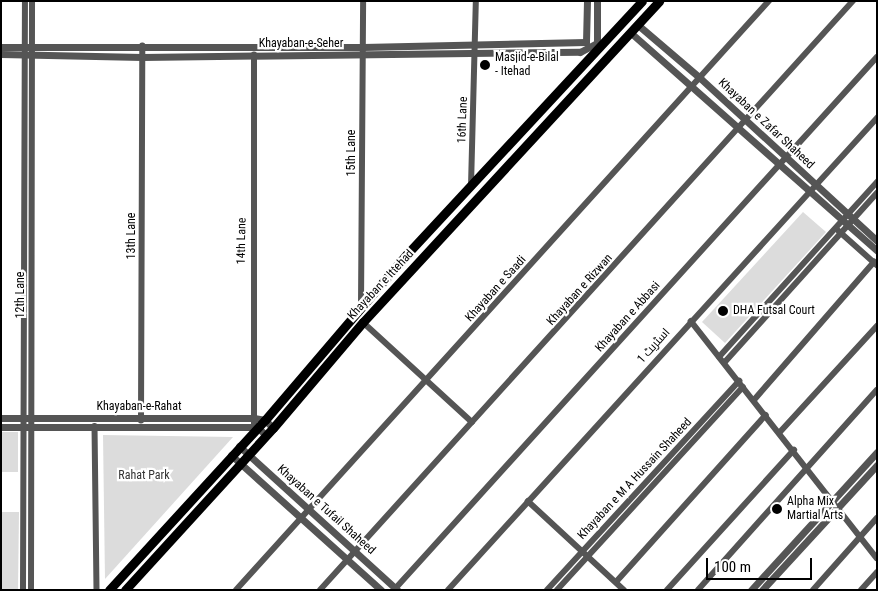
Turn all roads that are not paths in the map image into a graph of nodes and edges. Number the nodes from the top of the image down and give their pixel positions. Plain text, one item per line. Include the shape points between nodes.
1 (25, 1) edge
2 (32, 1) edge
3 (363, 1) edge
4 (476, 1) edge
5 (587, 1) edge
6 (597, 1) edge
7 (642, 1) edge
8 (659, 1) edge
9 (769, 1) edge
10 (853, 1) edge
11 (638, 26) junction
12 (631, 33) junction
13 (586, 42) junction
14 (476, 45) junction
15 (142, 46) junction
16 (1, 47) edge
17 (363, 47) junction
18 (596, 47) junction
19 (28, 51) junction
20 (1, 54) edge
21 (476, 55) junction
22 (254, 56) junction
23 (363, 56) junction
24 (142, 57) junction
25 (877, 57) edge
26 (700, 78) junction
27 (693, 85) junction
28 (877, 118) edge
29 (747, 120) junction
30 (741, 128) junction
31 (788, 159) junction
32 (783, 165) junction
33 (471, 186) junction
34 (811, 186) junction
35 (876, 188) edge
36 (848, 220) junction
37 (836, 228) junction
38 (842, 233) junction
39 (877, 242) edge
40 (877, 251) edge
41 (876, 263) edge
42 (361, 305) junction
43 (691, 321) junction
44 (363, 322) junction
45 (877, 326) edge
46 (719, 357) junction
47 (724, 363) junction
48 (738, 381) junction
49 (427, 382) junction
50 (743, 387) junction
51 (877, 390) edge
52 (754, 400) junction
53 (766, 415) junction
54 (1, 418) edge
55 (27, 418) junction
56 (141, 418) junction
57 (254, 418) junction
58 (265, 420) junction
59 (472, 422) junction
60 (94, 426) junction
61 (142, 426) junction
62 (1, 427) edge
63 (27, 427) junction
64 (255, 427) junction
65 (273, 428) junction
66 (780, 432) junction
67 (266, 435) junction
68 (239, 446) junction
69 (794, 450) junction
70 (877, 452) edge
71 (231, 455) junction
72 (249, 455) junction
73 (241, 464) junction
74 (877, 465) edge
75 (808, 468) junction
76 (528, 501) junction
77 (833, 501) junction
78 (838, 508) junction
79 (309, 510) junction
80 (301, 518) junction
81 (877, 518) edge
82 (860, 536) junction
83 (355, 551) junction
84 (582, 551) junction
85 (588, 556) junction
86 (877, 558) edge
87 (347, 559) junction
88 (877, 572) edge
89 (616, 582) junction
90 (395, 589) edge
91 (23, 590) edge
92 (31, 590) edge
93 (97, 590) edge
94 (109, 590) edge
95 (125, 590) edge
96 (236, 590) edge
97 (320, 590) edge
98 (381, 590) edge
99 (448, 590) edge
100 (547, 590) edge
101 (557, 590) edge
102 (623, 590) edge
103 (667, 590) edge
104 (698, 590) edge
105 (751, 590) edge
106 (762, 590) edge
107 (813, 590) edge
108 (861, 590) edge

1 - 19 street, 12th Lane
2 - 19 street, 12th Lane
3 - 17 street, 15th Lane
4 - 14 street, 16th Lane
5 - 13 street
6 - 18 street
7 - 18 main road, Khayaban e Ittehad
8 - 11 main road, Khayaban e Ittehad
9 - 26 street, Khayaban e Saadi
10 - 29 street, Khayaban e Rizwan
11 - 12 main road, Khayaban e Ittehad
11 - 26 street, Khayaban e Zafar Shaheed
12 - 27 street
12 - 44 main road, Khayaban e Ittehad
13 - 14 street, Khayaban-e-Seher
13 - 18 street
14 - 17 street, Khayaban-e-Seher
14 - 21 street, 16th Lane
15 - 17 street, Khayaban-e-Seher
15 - 19 street, Khayaban-e-Seher
15 - 24 street, 13th Lane
16 - 19 street, Khayaban-e-Seher
17 - 23 street, 15th Lane
18 - 21 street, Khayaban-e-Seher via 580,52
18 - 33 main road, Khayaban e Ittehad
19 - 20 street, Khayaban-e-Seher
19 - 24 street, Khayaban-e-Seher
19 - 55 street, 12th Lane
21 - 23 street, Khayaban-e-Seher
21 - 33 street, 16th Lane
22 - 23 street, Khayaban-e-Seher
22 - 24 street, Khayaban-e-Seher
22 - 57 street, 14th Lane
23 - 42 street, 15th Lane
24 - 56 street, 13th Lane
25 - 31 street, Khayaban e Abbasi
26 - 27 street, Khayaban e Saadi
26 - 29 street, Khayaban e Zafar Shaheed
27 - 30 street
27 - 49 street, Khayaban e Saadi
28 - 34 street, اسٹریٹ 1
29 - 30 street, Khayaban e Rizwan
29 - 31 street, Khayaban e Zafar Shaheed
30 - 32 street
30 - 59 street, Khayaban e Rizwan
31 - 32 street, Khayaban e Abbasi
31 - 34 street, Khayaban e Zafar Shaheed
32 - 34 street
32 - 90 street, Khayaban e Abbasi
33 - 42 main road, Khayaban e Ittehad
34 - 36 street, Khayaban e Zafar Shaheed
34 - 43 street, اسٹریٹ 1
35 - 36 street
36 - 37 street
36 - 38 street
36 - 39 street, Khayaban e Zafar Shaheed
36 - 40 street
37 - 38 street
37 - 46 street
38 - 41 street
38 - 47 street
41 - 52 street
42 - 58 main road, Khayaban e Ittehad
43 - 46 street
43 - 76 street, اسٹریٹ 1
44 - 49 street
44 - 65 main road, Khayaban e Ittehad
45 - 66 street
46 - 47 street
47 - 48 street
48 - 50 street
48 - 84 street, Khayaban e M A Hussain Shaheed
49 - 59 street
49 - 79 street, Khayaban e Saadi
50 - 52 street
50 - 85 street, Khayaban e M A Hussain Shaheed
51 - 75 street
52 - 53 street
53 - 66 street
53 - 89 street
54 - 55 street, Khayaban-e-Rahat
55 - 56 street, Khayaban-e-Rahat
55 - 63 street, 12th Lane
56 - 57 street, Khayaban-e-Rahat
56 - 61 street, 13th Lane
57 - 58 street, Khayaban-e-Rahat
57 - 64 street, 14th Lane
58 - 64 main road, Khayaban e Ittehad
58 - 65 street
59 - 83 street, Khayaban e Rizwan
60 - 61 street
60 - 63 street
60 - 93 street
61 - 64 street
62 - 63 street
63 - 91 street, 12th Lane
63 - 92 street, 12th Lane
64 - 67 street
64 - 68 main road, Khayaban e Ittehad
65 - 67 main road, Khayaban e Ittehad
66 - 69 street
67 - 72 main road, Khayaban e Ittehad
68 - 71 main road, Khayaban e Ittehad
68 - 72 street, Khayaban e Tufail Shaheed
69 - 75 street
69 - 103 street
70 - 77 street
71 - 73 street, Khayaban e Tufail Shaheed
71 - 94 main road, Khayaban e Ittehad
72 - 73 main road, Khayaban e Ittehad
72 - 79 street, Khayaban e Tufail Shaheed
73 - 80 street, Khayaban e Tufail Shaheed
73 - 95 main road, Khayaban e Ittehad
74 - 78 street
75 - 77 street
75 - 104 street
76 - 84 street
76 - 99 street, اسٹریٹ 1
77 - 78 street
77 - 105 street
78 - 82 street
78 - 106 street
79 - 80 street, Khayaban e Saadi
79 - 83 street, Khayaban e Tufail Shaheed
80 - 87 street, Khayaban e Tufail Shaheed
80 - 96 street, Khayaban e Saadi
81 - 82 street
82 - 86 street
82 - 107 street
83 - 87 street, Khayaban e Rizwan
83 - 90 street, Khayaban e Tufail Shaheed
84 - 85 street
84 - 100 street, Khayaban e M A Hussain Shaheed
85 - 89 street
85 - 101 street, Khayaban e M A Hussain Shaheed
87 - 97 street, Khayaban e Rizwan
87 - 98 street, Khayaban e Tufail Shaheed
88 - 108 street
89 - 102 street

